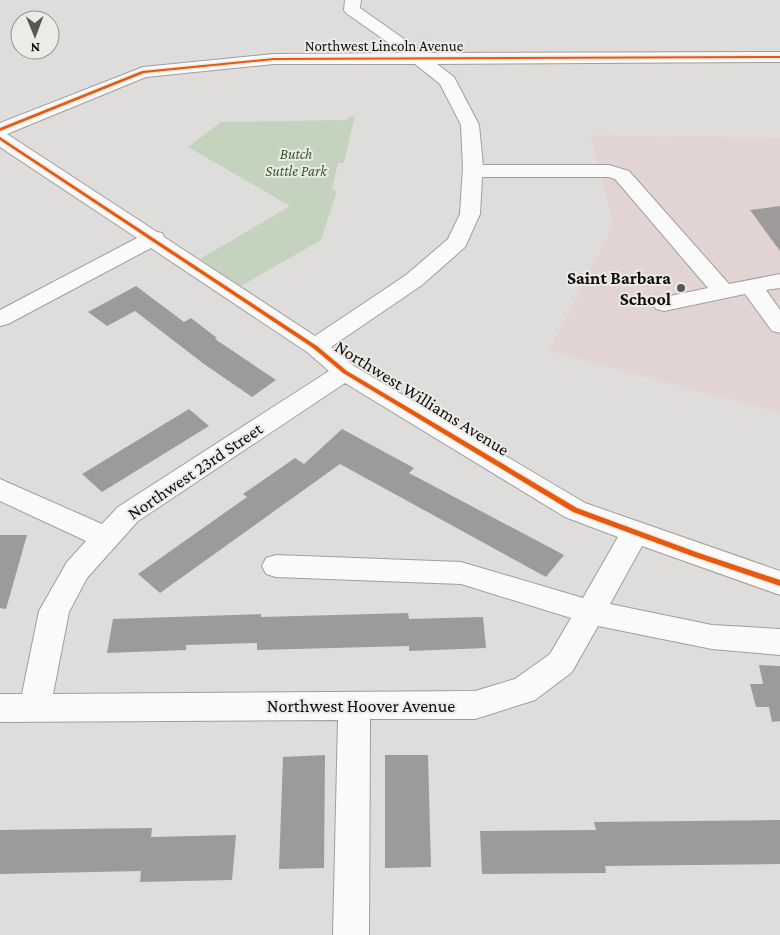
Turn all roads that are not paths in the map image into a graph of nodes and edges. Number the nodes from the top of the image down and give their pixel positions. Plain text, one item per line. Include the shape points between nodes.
1 (353, 0) edge
2 (780, 57) edge
3 (420, 58) junction
4 (0, 130) edge
5 (0, 138) edge
6 (473, 171) junction
7 (154, 238) junction
8 (780, 281) edge
9 (751, 286) junction
10 (723, 291) junction
11 (664, 304) dead end
12 (776, 316) edge
13 (0, 319) edge
14 (315, 347) junction
15 (345, 372) junction
16 (0, 489) edge
17 (636, 533) junction
18 (105, 538) junction
19 (276, 566) dead end
20 (780, 583) edge
21 (590, 612) junction
22 (780, 642) edge
23 (354, 706) junction
24 (34, 707) junction
25 (0, 708) edge
26 (351, 935) edge

1 - 3 street via 352,10
2 - 3 street, Northwest Lincoln Avenue
3 - 4 street, Northwest Lincoln Avenue via 274,59 143,72
3 - 6 street via 448,81 470,125
5 - 7 street, Northwest Williams Avenue
6 - 10 street via 609,171 622,175
6 - 14 street via 470,214 457,242 414,280
7 - 13 street
7 - 14 street, Northwest Williams Avenue
8 - 9 street
9 - 10 street
9 - 12 street
10 - 11 street
14 - 15 street, Northwest Williams Avenue
15 - 17 street, Northwest Williams Avenue via 575,510
15 - 18 street, Northwest 23rd Street via 128,514
16 - 18 street
17 - 20 street, Northwest Williams Avenue
17 - 21 street, Northwest Hoover Avenue
18 - 24 street, Northwest 23rd Street via 77,570 54,611
19 - 21 street via 461,573
21 - 22 street via 712,637
21 - 23 street, Northwest Hoover Avenue via 561,663 524,690 475,705
23 - 24 street, Northwest Hoover Avenue
23 - 26 street
24 - 25 street, Northwest Hoover Avenue

